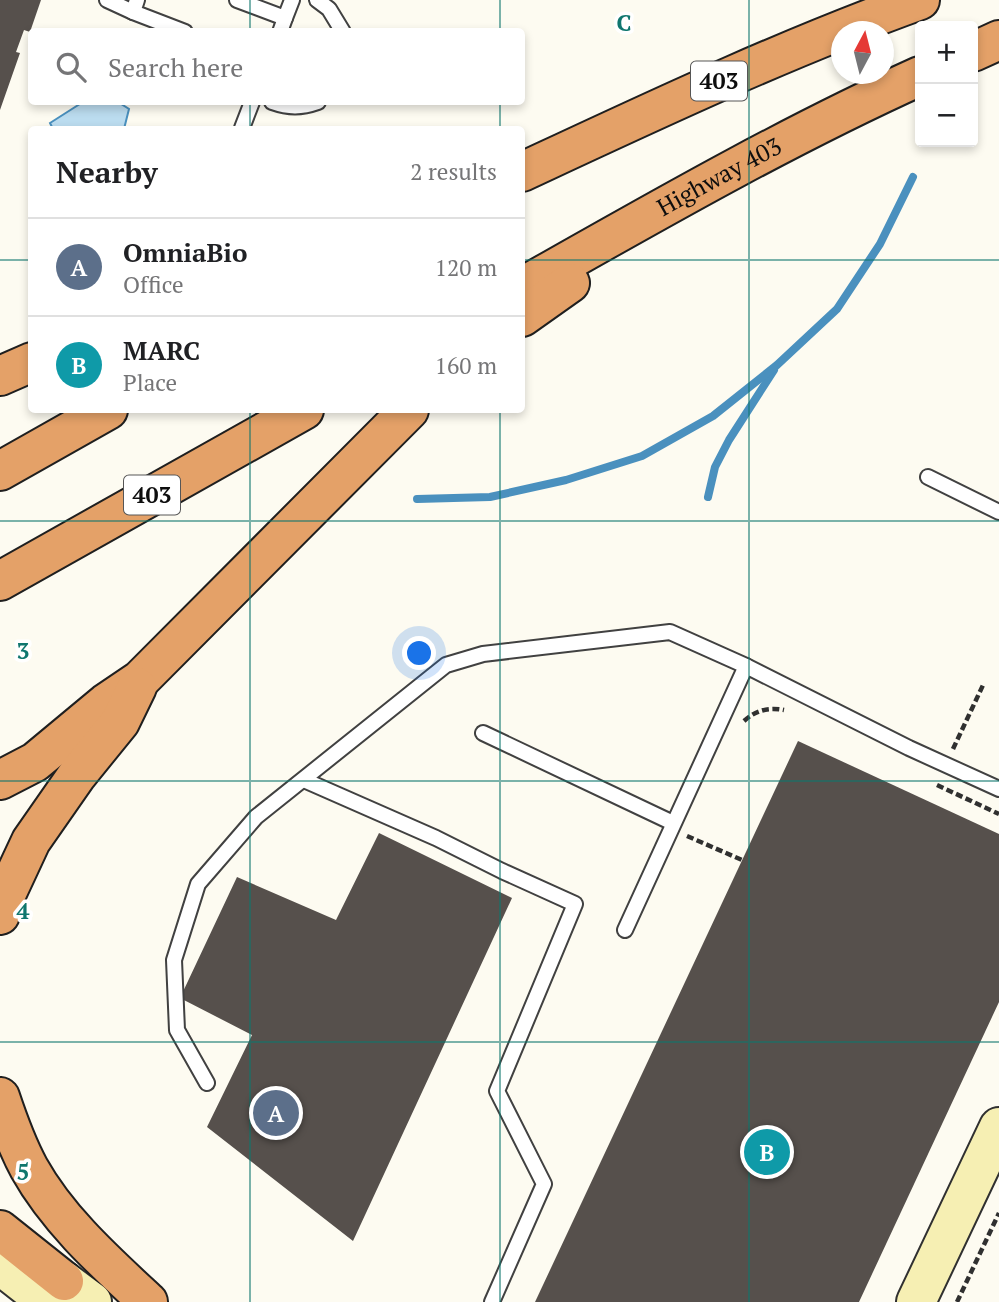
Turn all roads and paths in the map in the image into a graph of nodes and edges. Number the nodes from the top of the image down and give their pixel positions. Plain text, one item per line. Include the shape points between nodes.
1 (107, 0) edge
2 (237, 0) edge
3 (292, 0) edge
4 (317, 0) edge
5 (920, 0) edge
6 (135, 6) edge
7 (282, 25) edge
8 (178, 28) edge
9 (341, 28) edge
10 (999, 40) edge
11 (978, 50) edge
12 (915, 78) edge
13 (251, 105) edge
14 (280, 105) edge
15 (310, 105) edge
16 (243, 126) edge
17 (525, 171) edge
18 (661, 208) junction
19 (525, 285) edge
20 (525, 315) edge
21 (28, 364) edge
22 (0, 376) edge
23 (103, 413) edge
24 (299, 413) edge
25 (406, 413) edge
26 (0, 471) edge
27 (928, 477) dead end
28 (999, 512) edge
29 (0, 581) edge
30 (746, 666) junction
31 (140, 680) junction
32 (984, 683) dead end
33 (788, 710) dead end
34 (740, 725) dead end
35 (483, 733) dead end
36 (946, 765) junction
37 (0, 780) edge
38 (304, 780) junction
39 (999, 789) edge
40 (999, 814) edge
41 (673, 823) junction
42 (0, 915) edge
43 (625, 930) dead end
44 (207, 1083) dead end
45 (0, 1097) edge
46 (999, 1127) edge
47 (999, 1213) edge
48 (0, 1230) edge
49 (0, 1265) edge
50 (68, 1295) edge
51 (148, 1302) edge
52 (492, 1302) edge
53 (916, 1302) edge
54 (957, 1302) edge

1 - 6 lane
2 - 7 lane
3 - 7 lane
4 - 9 lane
5 - 17 highway, 403 via 704,88
6 - 8 lane
10 - 11 highway
12 - 18 highway, Highway 403 via 834,115
13 - 16 lane
14 - 15 lane
18 - 19 highway, Highway 403
18 - 20 highway
21 - 22 highway
23 - 26 highway
24 - 29 highway, 403
25 - 31 highway
27 - 28 lane
30 - 36 lane
30 - 38 lane via 670,632 483,654 446,665
30 - 41 lane
31 - 37 highway via 35,762
31 - 42 highway via 120,722 31,841
32 - 36 path
33 - 34 path via 761,710
35 - 41 lane
36 - 39 lane
36 - 40 path via 936,782
38 - 44 lane via 256,817 198,884 174,960 177,1030
38 - 52 lane via 575,904 497,1091 544,1184
41 - 43 lane
45 - 51 highway via 29,1167 48,1199
46 - 53 main road
47 - 54 path
48 - 50 highway
49 - 50 main road

